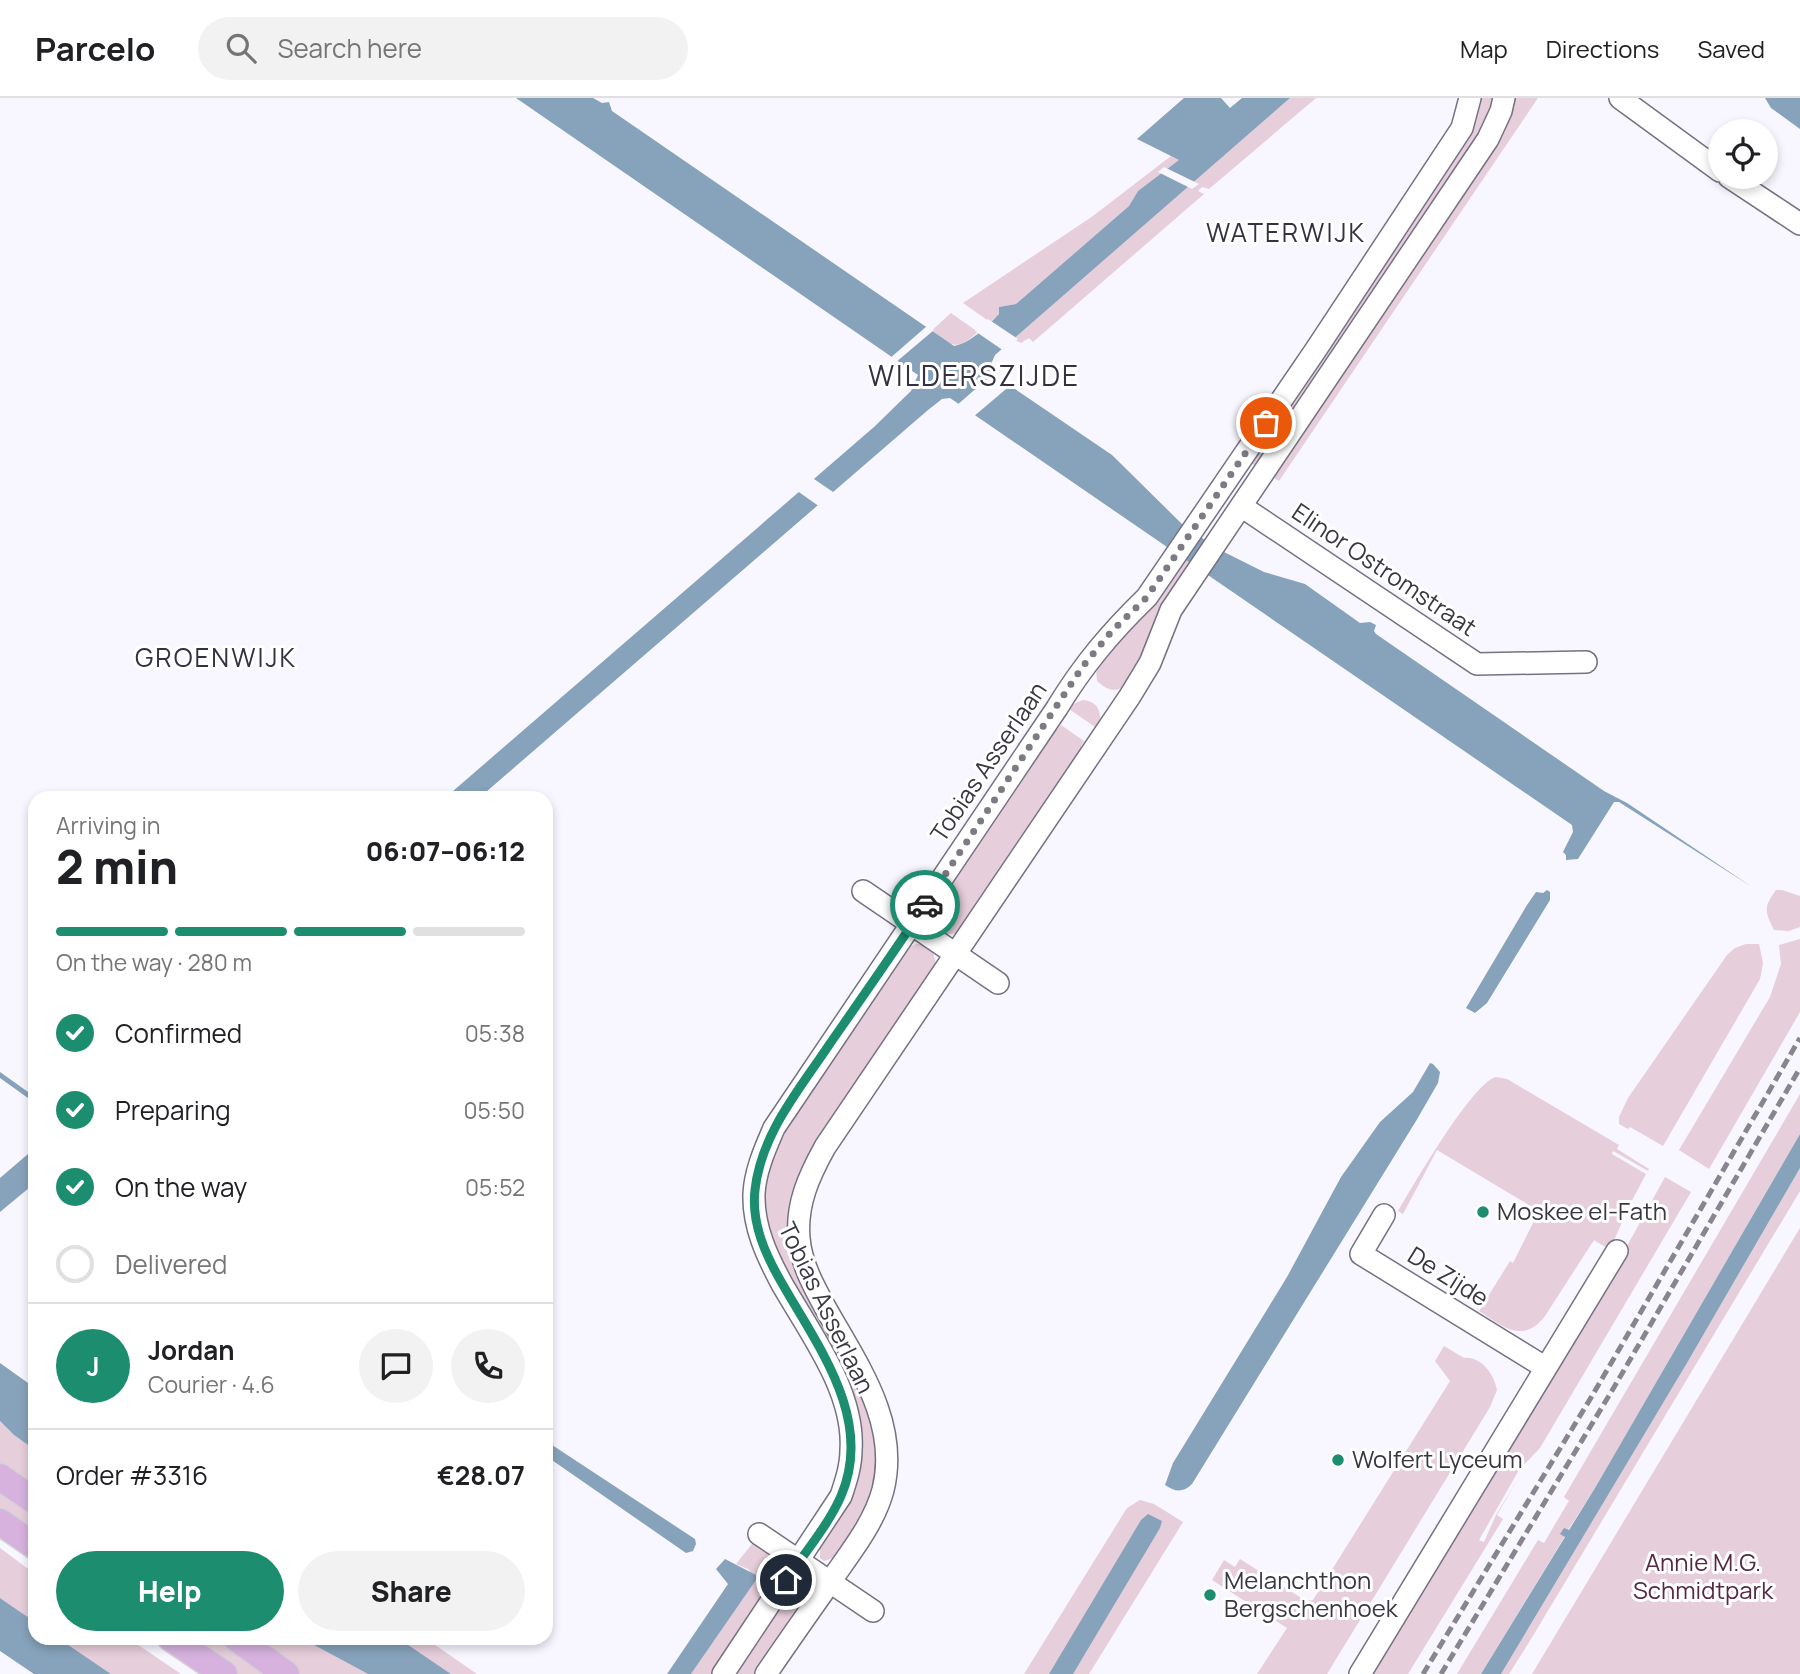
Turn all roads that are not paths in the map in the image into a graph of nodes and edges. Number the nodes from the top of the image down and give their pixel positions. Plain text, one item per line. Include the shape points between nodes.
1 (1470, 98) edge
2 (1504, 98) edge
3 (1620, 98) edge
4 (1708, 162) edge
5 (1747, 189) edge
6 (1800, 224) edge
7 (1241, 506) junction
8 (1586, 662) dead end
9 (863, 891) dead end
10 (912, 924) junction
11 (956, 953) junction
12 (998, 983) dead end
13 (1384, 1215) dead end
14 (1617, 1251) dead end
15 (1546, 1368) junction
16 (0, 1477) edge
17 (28, 1496) edge
18 (0, 1522) edge
19 (759, 1534) dead end
20 (28, 1541) edge
21 (799, 1560) junction
22 (830, 1581) junction
23 (873, 1611) dead end
24 (181, 1645) edge
25 (246, 1645) edge
26 (224, 1674) edge
27 (286, 1674) edge
28 (723, 1674) edge
29 (766, 1674) edge
30 (1360, 1674) edge

1 - 10 street, Tobias Asserlaan via 1462,128 1445,156 1201,520 1147,597 1083,666
2 - 7 street, Tobias Asserlaan via 1488,139
3 - 4 street
5 - 6 street
7 - 8 street, Elinor Ostromstraat via 1477,664
7 - 11 street, Tobias Asserlaan via 1171,610 1150,663 1130,696
9 - 10 street
10 - 11 street
10 - 21 street, Tobias Asserlaan via 774,1128 757,1173 756,1222 764,1248 833,1374 851,1431 849,1469 841,1496
11 - 12 street
11 - 22 street, Tobias Asserlaan via 825,1147 801,1205 799,1236 804,1264 874,1396 887,1449 883,1491 874,1512
13 - 15 street, De Zijde via 1361,1254
14 - 15 street
15 - 30 street
16 - 17 main road
18 - 20 main road
19 - 21 street
21 - 22 street
21 - 28 street, Tobias Asserlaan
22 - 23 street
22 - 29 street, Tobias Asserlaan
24 - 26 main road
25 - 27 main road

